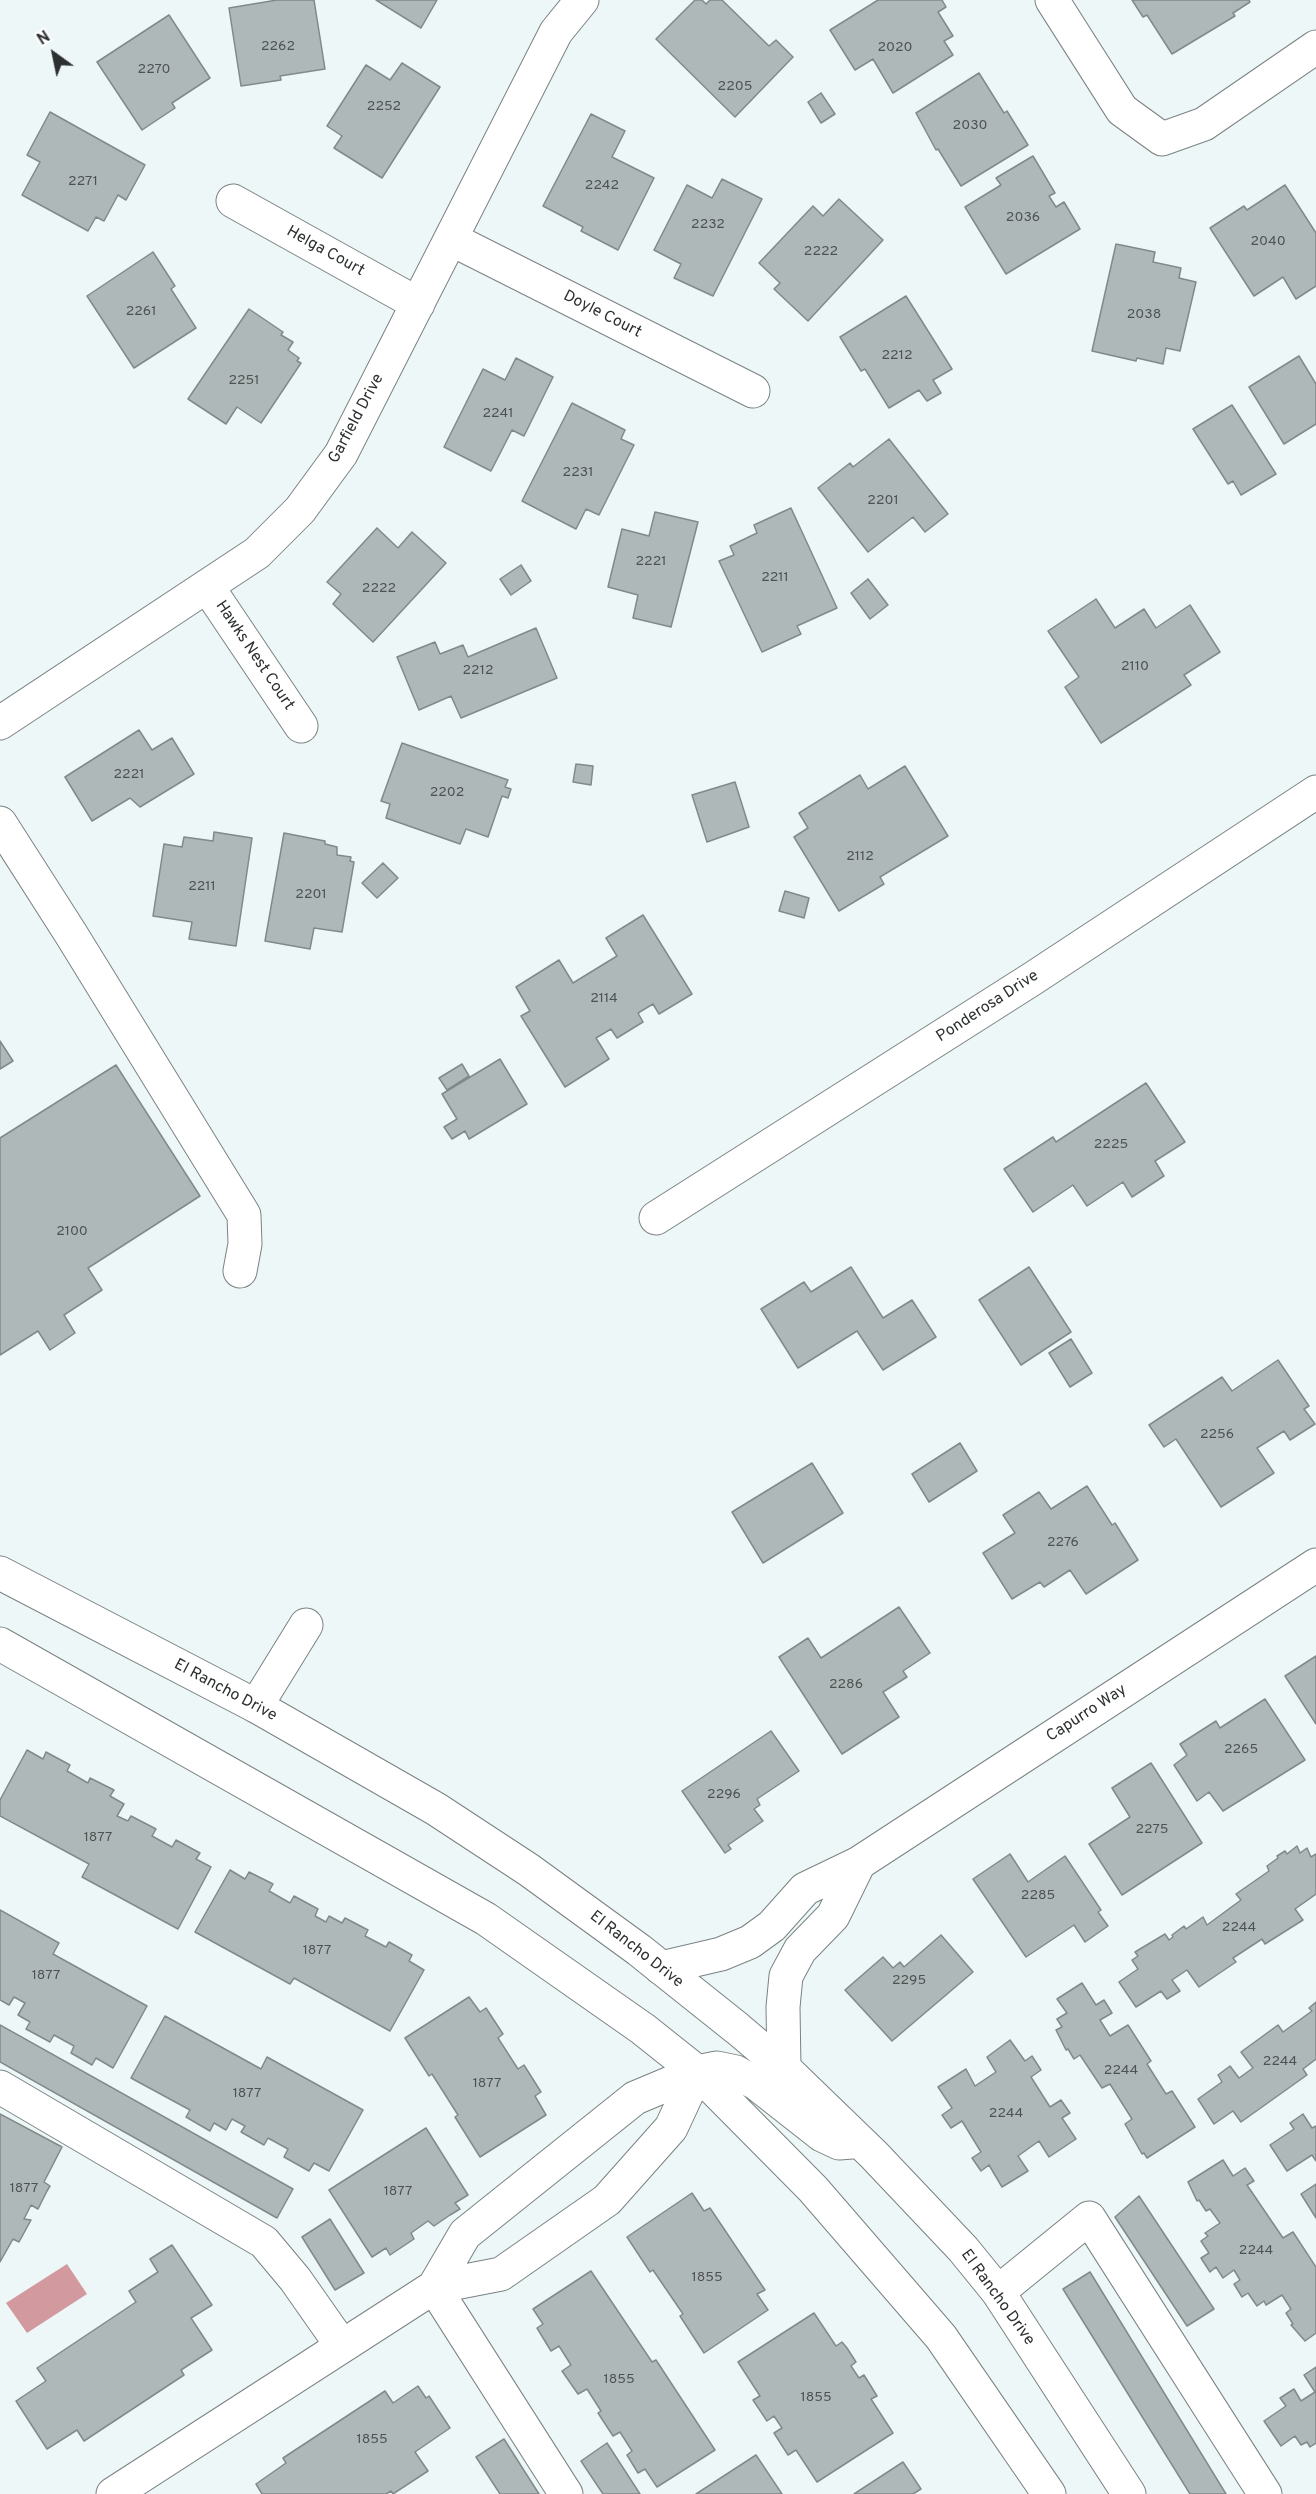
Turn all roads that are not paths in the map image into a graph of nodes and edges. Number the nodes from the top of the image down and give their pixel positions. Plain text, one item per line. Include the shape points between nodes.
1 (582, 0) edge
2 (1052, 0) edge
3 (1316, 47) edge
4 (233, 201) dead end
5 (451, 239) junction
6 (418, 304) junction
7 (753, 391) dead end
8 (207, 586) junction
9 (0, 723) edge
10 (301, 726) dead end
11 (1316, 792) edge
12 (0, 823) edge
13 (657, 1218) dead end
14 (240, 1271) dead end
15 (1316, 1565) edge
16 (0, 1573) edge
17 (306, 1625) dead end
18 (0, 1644) edge
19 (256, 1706) junction
20 (859, 1863) junction
21 (661, 1968) junction
22 (784, 2068) junction
23 (697, 2072) junction
24 (0, 2087) edge
25 (860, 2142) junction
26 (434, 2287) junction
27 (998, 2292) junction
28 (342, 2346) junction
29 (113, 2494) edge
30 (566, 2494) edge
31 (1049, 2494) edge
32 (1129, 2494) edge
33 (1265, 2494) edge

1 - 5 street, Garfield Drive via 556,32
2 - 3 street via 1122,110 1162,139 1204,124
4 - 6 street, Helga Court
5 - 6 street, Garfield Drive
5 - 7 street, Doyle Court
6 - 8 street, Garfield Drive via 341,454 300,510 257,553
8 - 9 street, Garfield Drive
8 - 10 street, Hawks Nest Court
11 - 13 street, Ponderosa Drive
12 - 14 street via 244,1215 245,1244
15 - 20 street, Capurro Way
16 - 19 street, El Rancho Drive
17 - 19 street
18 - 23 street via 486,1919 643,2029
19 - 21 street, El Rancho Drive via 436,1809 529,1870
20 - 21 street, Capurro Way via 805,1889 772,1926 750,1942 721,1954
20 - 22 street, Capurro Way via 832,1916 800,1950 786,1976
21 - 22 street, El Rancho Drive
22 - 25 street, El Rancho Drive
23 - 25 street via 717,2068 736,2072 822,2135 839,2143
23 - 26 street via 635,2098 465,2234
23 - 26 street via 671,2128 607,2200 501,2274
23 - 31 street via 813,2189 941,2337
24 - 28 street via 264,2242
25 - 27 street, El Rancho Drive via 963,2249
26 - 28 street
26 - 30 street
27 - 32 street, El Rancho Drive
27 - 33 street via 1089,2218
28 - 29 street

